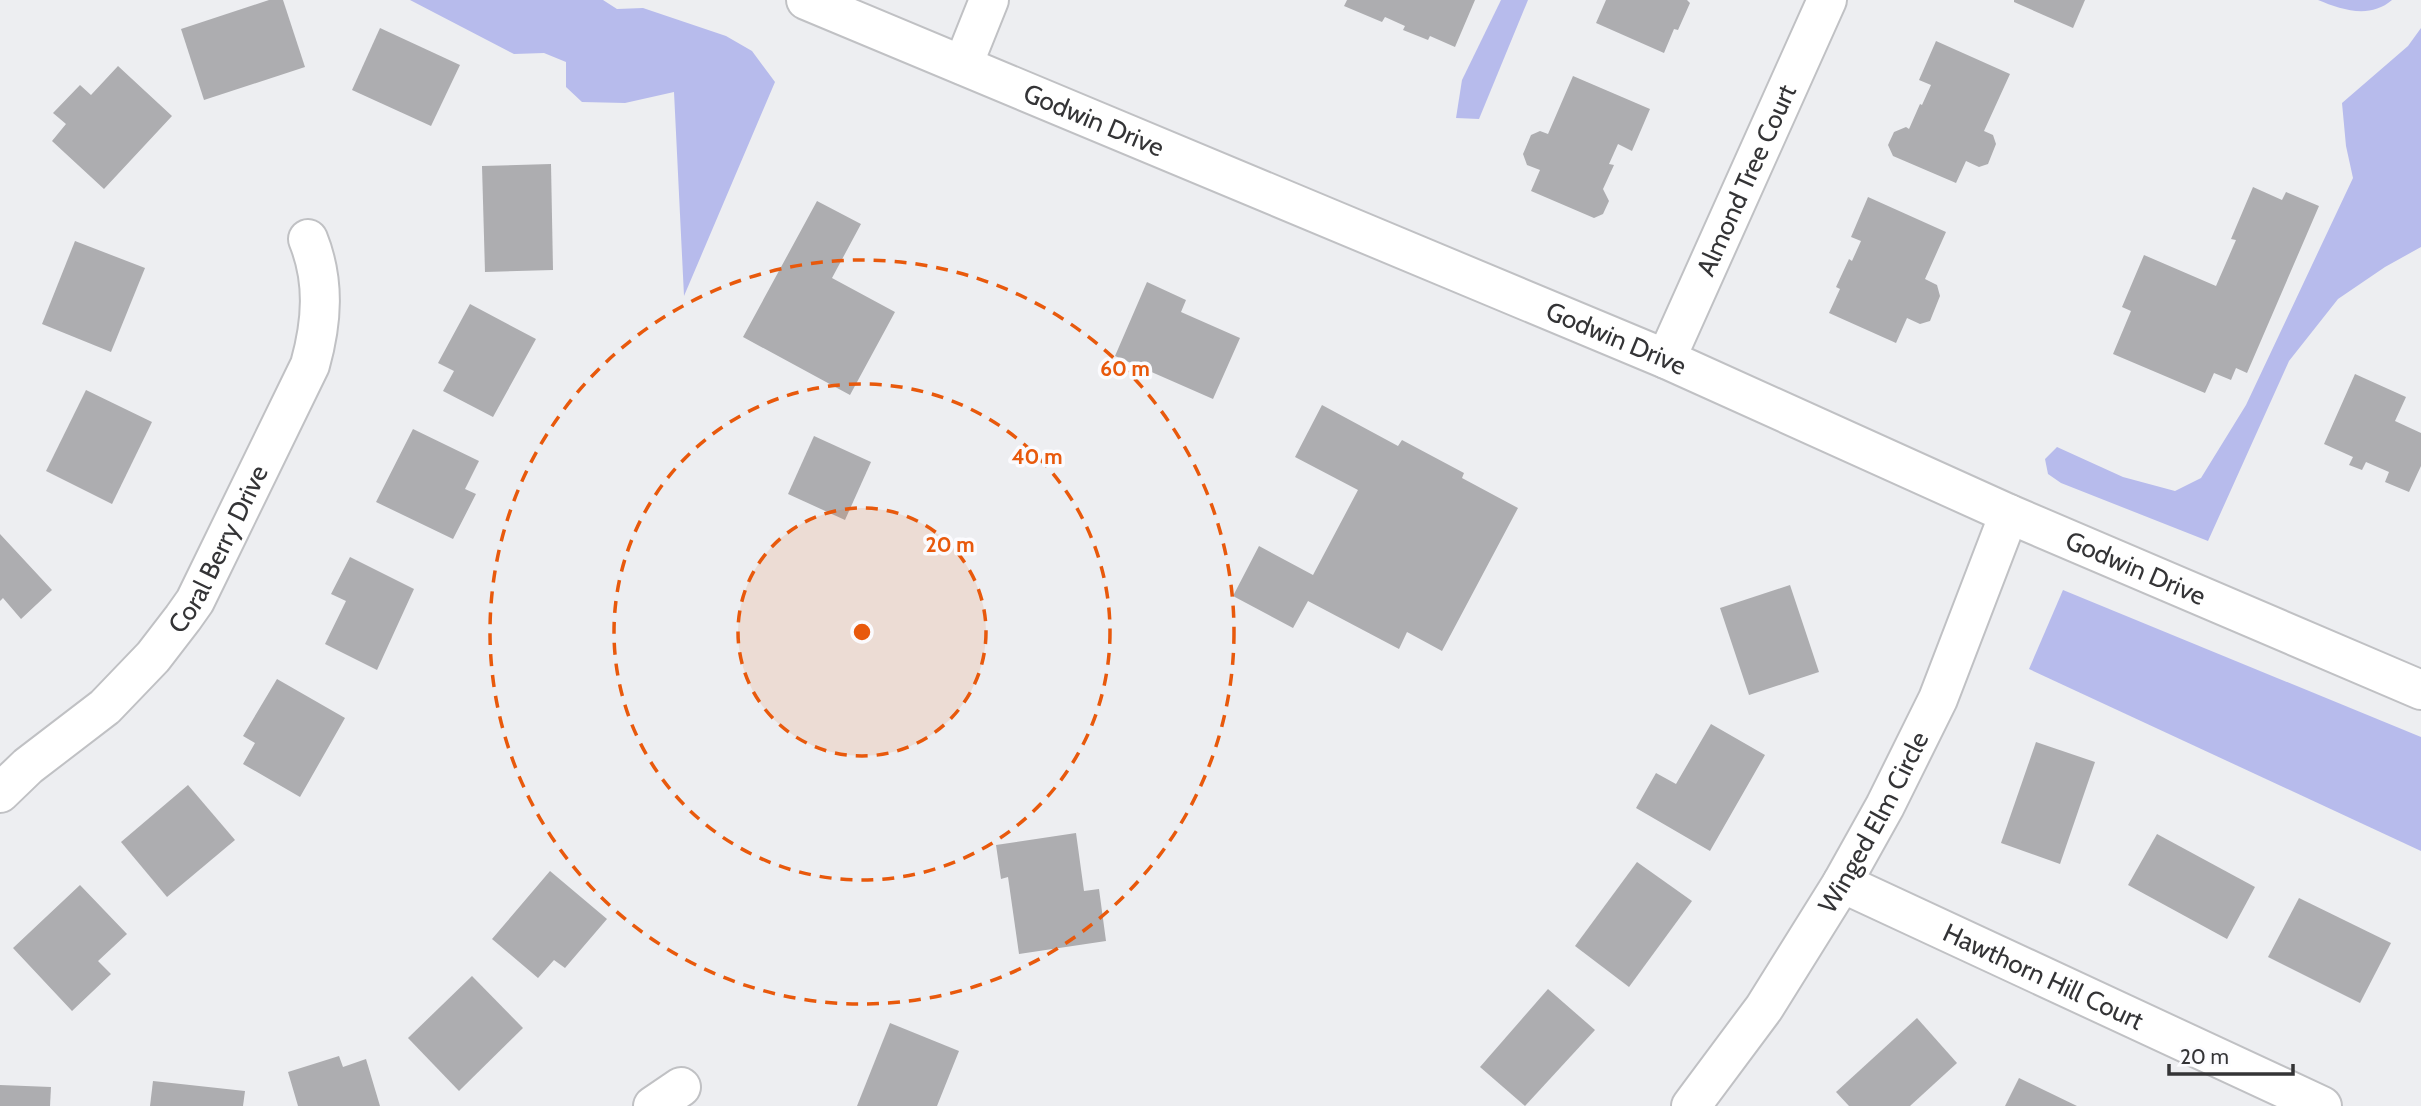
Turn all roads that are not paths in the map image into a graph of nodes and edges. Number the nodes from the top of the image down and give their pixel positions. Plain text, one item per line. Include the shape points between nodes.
1 (806, 0) edge
2 (989, 0) edge
3 (1827, 0) edge
4 (963, 65) junction
5 (308, 239) dead end
6 (1666, 359) junction
7 (2009, 514) junction
8 (2421, 690) edge
9 (0, 793) edge
10 (1842, 883) junction
11 (1690, 1106) edge
12 (2322, 1106) edge

1 - 4 street, Godwin Drive
2 - 4 street
3 - 6 street, Almond Tree Court
4 - 6 street, Godwin Drive
5 - 9 street, Coral Berry Drive via 321,302 319,334 310,365 195,601 153,657 104,707
6 - 7 street, Godwin Drive
7 - 8 street, Godwin Drive
7 - 10 street, Winged Elm Circle via 1938,698
10 - 11 street, Winged Elm Circle via 1764,1007
10 - 12 street, Hawthorn Hill Court

